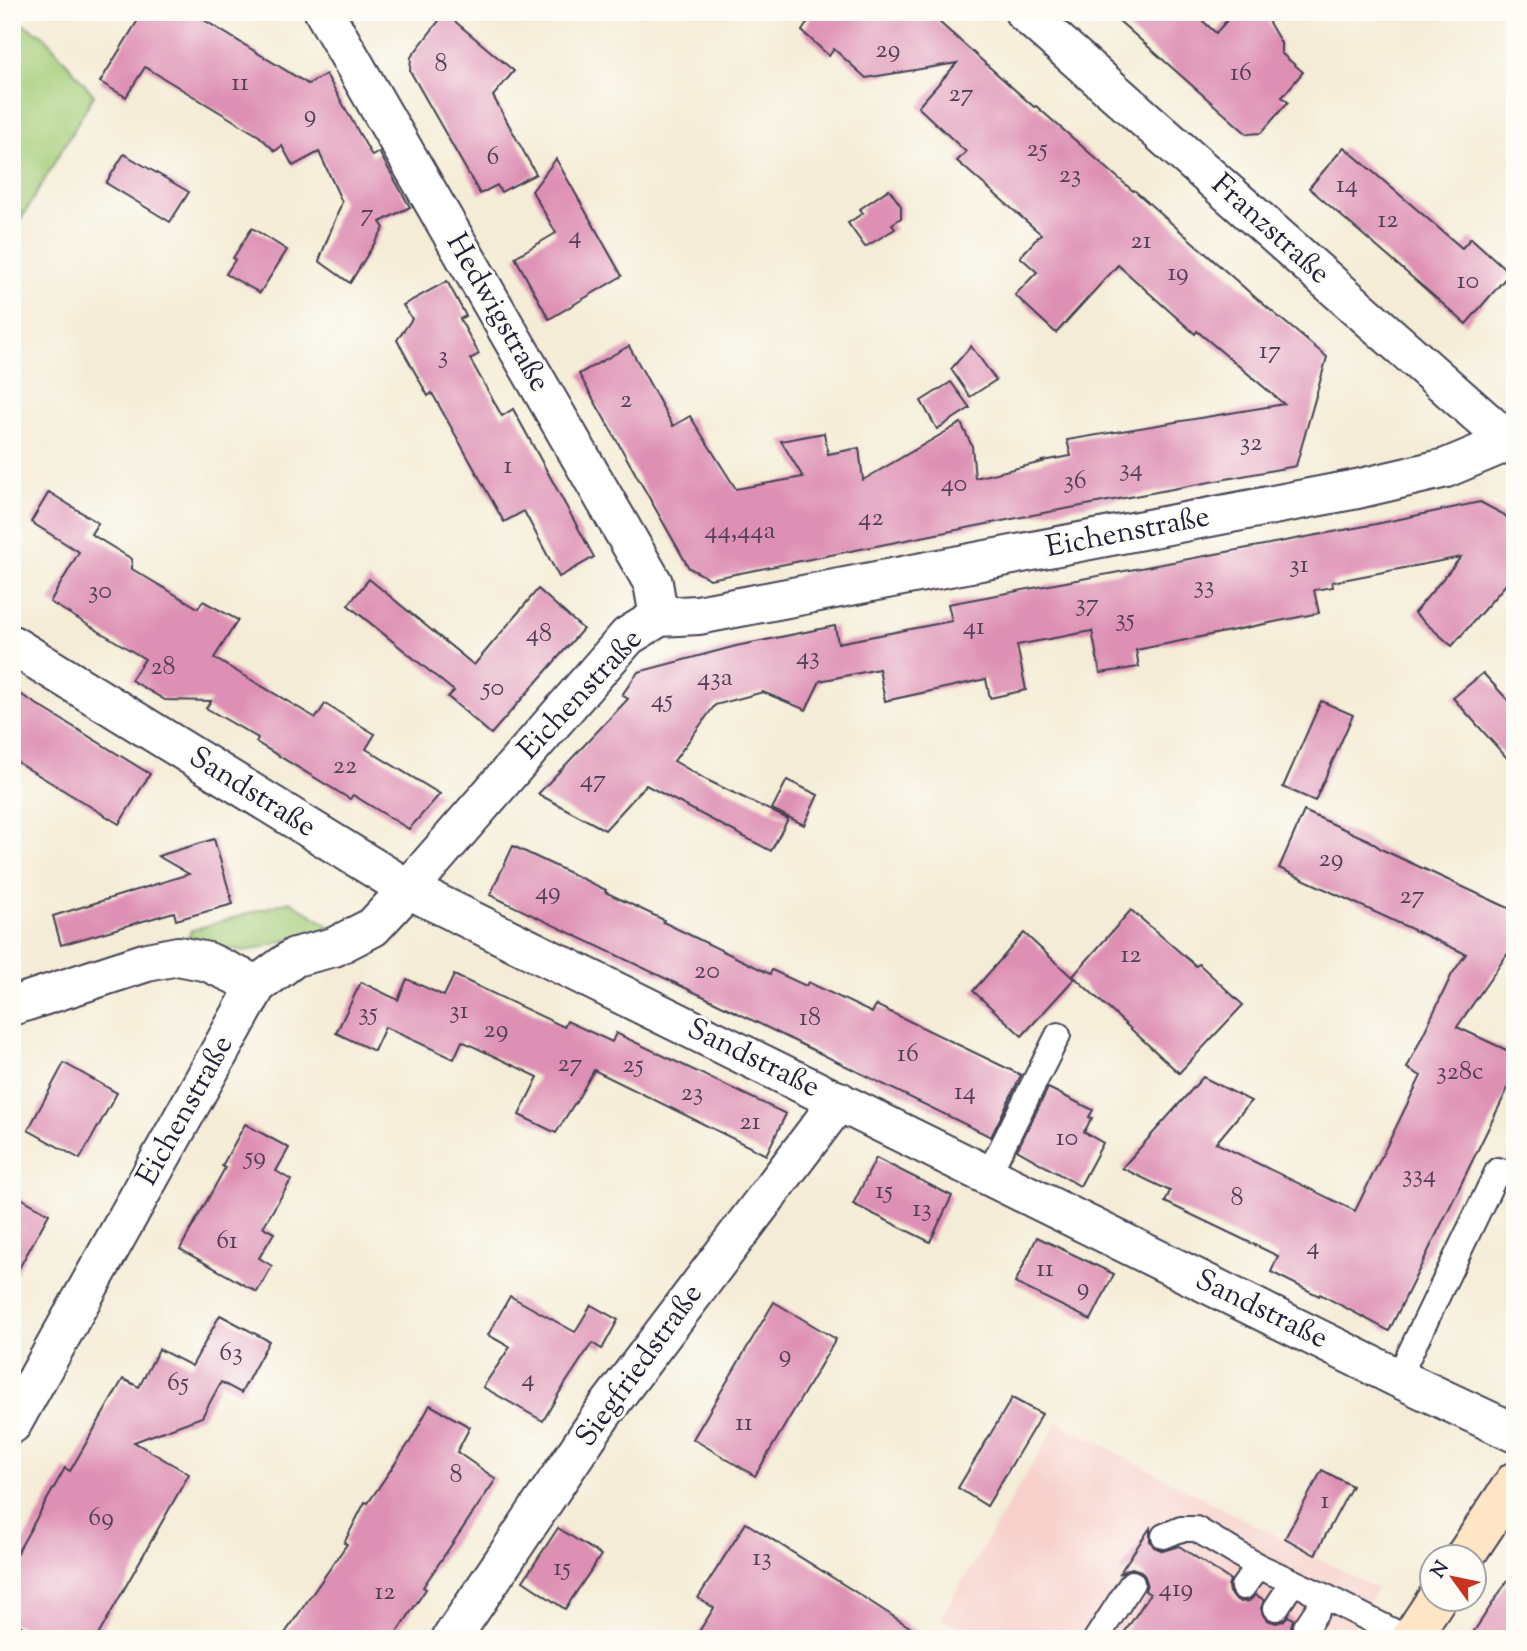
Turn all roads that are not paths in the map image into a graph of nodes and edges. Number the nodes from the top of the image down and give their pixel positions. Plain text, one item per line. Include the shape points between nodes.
1 (324, 12) edge
2 (1026, 13) edge
3 (1513, 443) edge
4 (659, 617) junction
5 (12, 645) edge
6 (408, 889) junction
7 (257, 985) junction
8 (12, 1006) edge
9 (1058, 1035) dead end
10 (839, 1101) junction
11 (988, 1175) junction
12 (1515, 1176) edge
13 (1398, 1378) junction
14 (12, 1424) edge
15 (1515, 1433) edge
16 (1515, 1481) edge
17 (1164, 1536) dead end
18 (1474, 1542) edge
19 (1258, 1566) junction
20 (1293, 1582) junction
21 (1132, 1583) dead end
22 (1244, 1587) dead end
23 (1326, 1597) junction
24 (1276, 1608) dead end
25 (1427, 1612) edge
26 (1306, 1628) dead end
27 (452, 1639) edge
28 (1096, 1639) edge
29 (1409, 1639) edge

1 - 4 street, Hedwigstraße via 653,583
2 - 3 street, Franzstraße
3 - 4 street, Eichenstraße via 1446,468 1357,489 698,615
4 - 6 street, Eichenstraße via 628,636
5 - 6 street, Sandstraße
6 - 7 street, Eichenstraße via 373,926 334,947 295,957
6 - 10 street, Sandstraße
7 - 8 street via 208,962 178,956
7 - 14 street, Eichenstraße
9 - 11 lane
10 - 11 street, Sandstraße
10 - 27 street, Siegfriedstraße via 603,1413
11 - 13 street, Sandstraße
12 - 13 lane via 1498,1170
13 - 15 street, Sandstraße
16 - 18 main road
17 - 19 lane via 1181,1529 1196,1530
19 - 20 lane
19 - 22 lane
20 - 23 lane
20 - 24 lane
21 - 28 lane
23 - 26 lane
23 - 29 lane
25 - 29 main road

